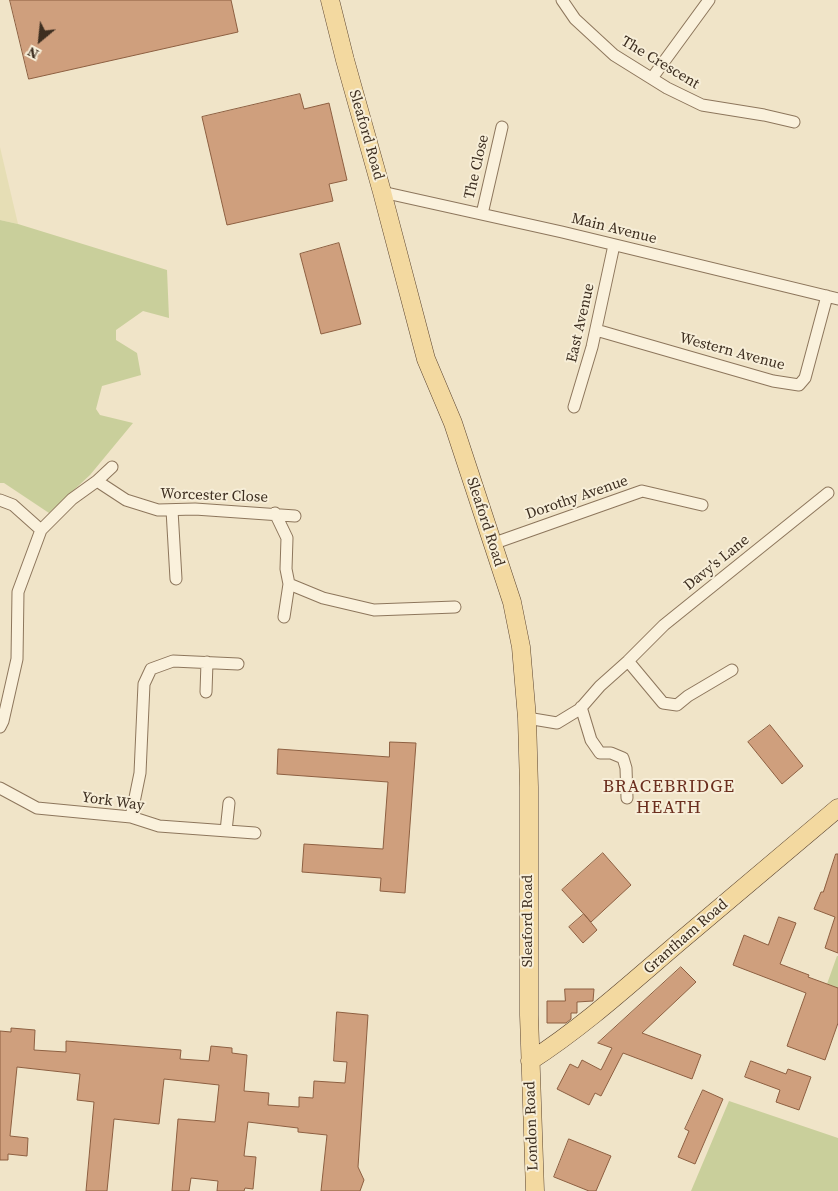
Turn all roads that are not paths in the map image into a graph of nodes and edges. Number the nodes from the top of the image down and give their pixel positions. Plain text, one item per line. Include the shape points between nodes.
1 (330, 0) edge
2 (562, 0) edge
3 (709, 0) edge
4 (652, 78) junction
5 (794, 122) dead end
6 (502, 127) dead end
7 (382, 192) junction
8 (482, 214) junction
9 (614, 245) junction
10 (832, 297) edge
11 (596, 330) junction
12 (574, 407) dead end
13 (112, 467) dead end
14 (97, 481) junction
15 (828, 493) dead end
16 (0, 500) edge
17 (702, 505) dead end
18 (172, 510) junction
19 (275, 513) junction
20 (295, 516) dead end
21 (41, 530) junction
22 (492, 544) junction
23 (176, 579) dead end
24 (289, 584) junction
25 (454, 607) dead end
26 (284, 617) dead end
27 (628, 660) junction
28 (207, 662) junction
29 (238, 664) dead end
30 (732, 670) dead end
31 (206, 692) dead end
32 (581, 707) junction
33 (527, 718) junction
34 (0, 726) edge
35 (0, 788) edge
36 (627, 798) dead end
37 (229, 803) dead end
38 (838, 808) edge
39 (131, 817) junction
40 (226, 831) junction
41 (255, 833) dead end
42 (530, 1061) junction
43 (535, 1191) edge

1 - 7 main road, Sleaford Road
2 - 4 street, The Crescent via 575,19 614,55
3 - 4 street
4 - 5 street, The Crescent via 702,105
6 - 8 street, The Close
7 - 8 street, Main Avenue
7 - 22 main road, Sleaford Road via 426,359 453,423
8 - 9 street, Main Avenue
9 - 10 street, Main Avenue
9 - 11 street, East Avenue
10 - 11 street, Western Avenue via 805,378 799,385 773,381
11 - 12 street, East Avenue
13 - 14 street
14 - 18 street, Worcester Close via 126,500 158,510
14 - 21 street
15 - 27 street, Davy's Lane via 664,624
16 - 21 street via 13,505
17 - 22 street, Dorothy Avenue via 642,492
18 - 19 street, Worcester Close
18 - 23 street
19 - 20 street, Worcester Close
19 - 24 street, Worcester Close via 288,538 286,569
21 - 34 street via 18,592 18,659
22 - 33 main road, Sleaford Road via 512,602 521,647
24 - 25 street via 323,598 374,610
24 - 26 street, Worcester Close
27 - 30 street via 664,703 677,705
27 - 32 street, Davy's Lane
28 - 29 street
28 - 31 street
28 - 39 street via 173,661 151,669 144,684 140,773
32 - 33 street, Davy's Lane via 557,723
32 - 36 street via 591,740 600,753 623,758
33 - 42 main road, Sleaford Road
35 - 39 street, York Way via 37,808
37 - 40 street
38 - 42 main road, Grantham Road via 608,1005
39 - 40 street, York Way via 159,826
40 - 41 street, York Way
42 - 43 main road, London Road

